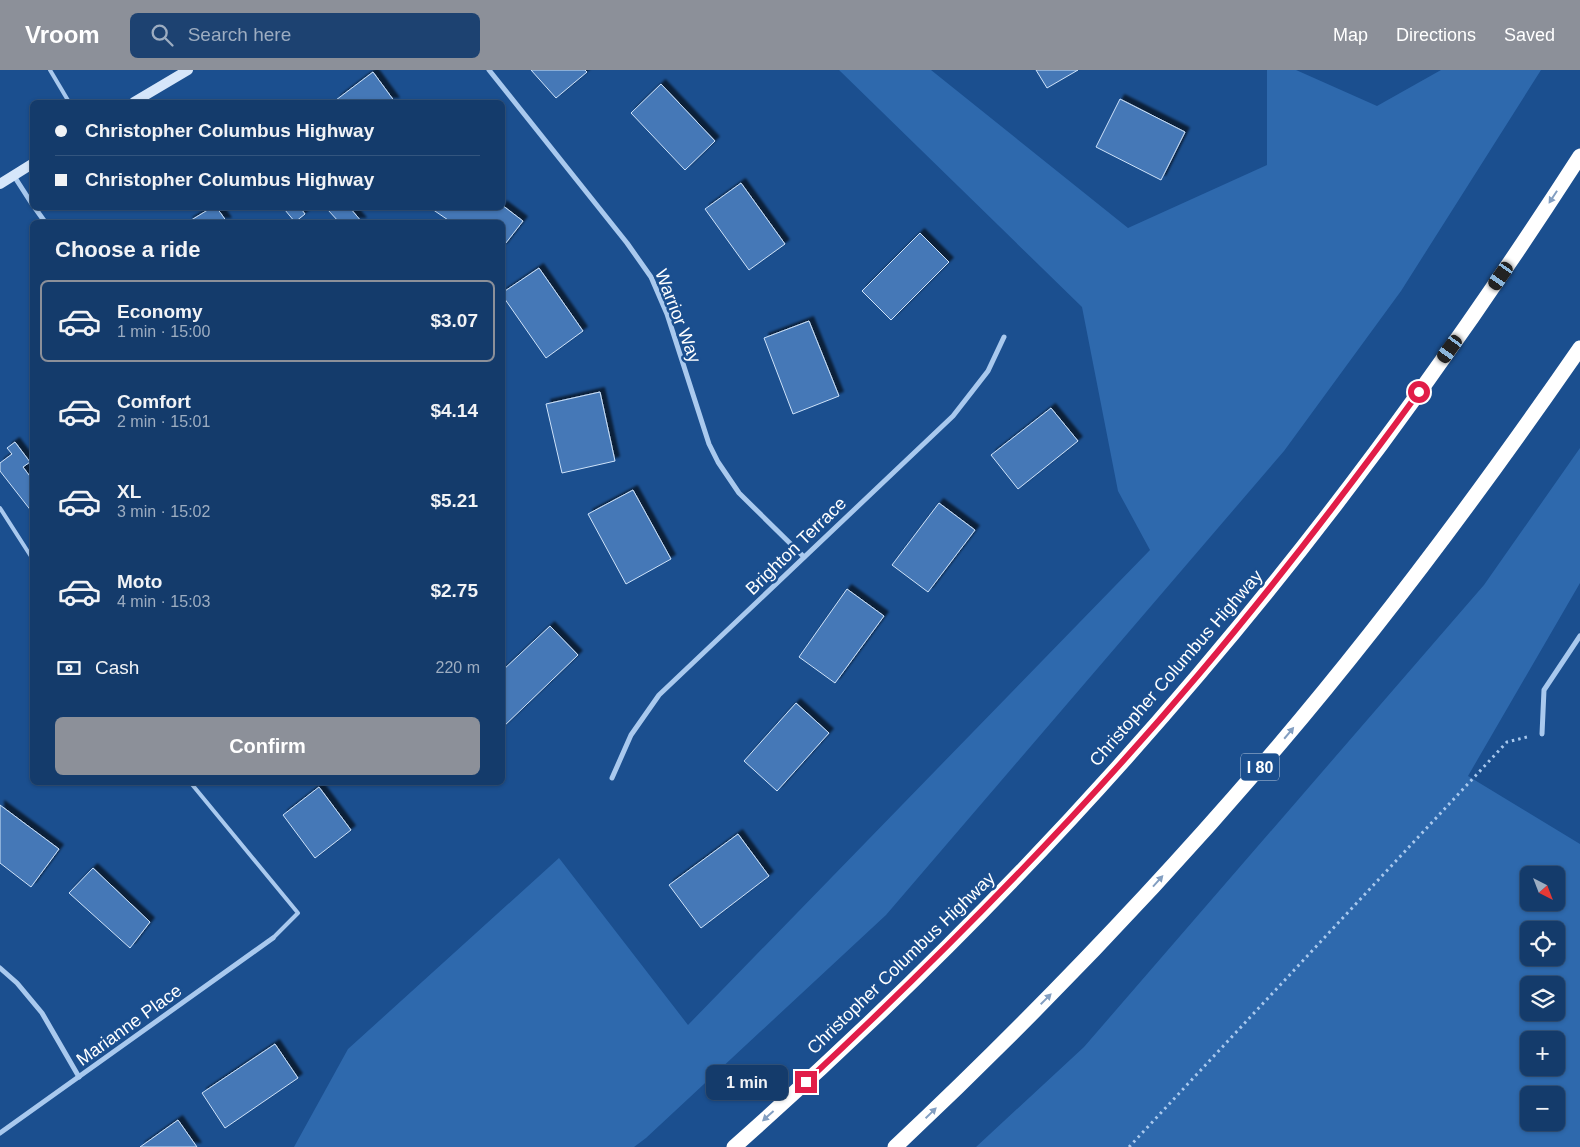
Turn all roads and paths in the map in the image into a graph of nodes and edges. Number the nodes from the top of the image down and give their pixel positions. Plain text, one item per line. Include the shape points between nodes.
1 (50, 70) edge
2 (188, 70) edge
3 (489, 70) edge
4 (68, 100) edge
5 (137, 100) edge
6 (1580, 156) edge
7 (30, 165) edge
8 (14, 176) junction
9 (0, 184) edge
10 (30, 201) edge
11 (1004, 337) dead end
12 (1580, 348) edge
13 (0, 508) edge
14 (30, 555) edge
15 (804, 557) junction
16 (1580, 636) edge
17 (1542, 734) joint
18 (612, 778) dead end
19 (192, 785) edge
20 (273, 938) joint
21 (0, 968) edge
22 (79, 1077) junction
23 (0, 1133) edge
24 (734, 1147) edge
25 (895, 1147) edge
26 (1129, 1147) edge

1 - 4 lane
2 - 5 street
3 - 15 street, Warrior Way via 651,277 718,462 739,493
6 -> 24 highway, Christopher Columbus Highway via 1506,269 1388,435 1198,675 991,903 844,1047
7 - 8 street
8 - 9 street
8 - 10 street
11 - 15 street, Brighton Terrace via 988,371 953,416
25 -> 12 highway, I 80 via 1068,977 1280,745 1474,498
13 - 14 lane
15 - 18 street, Brighton Terrace via 659,695 631,735
16 - 17 street via 1544,690
17 - 26 path via 1507,742
19 - 20 lane via 298,913
20 - 22 street, Marianne Place
21 - 22 street via 42,1013
22 - 23 street, Marianne Place

